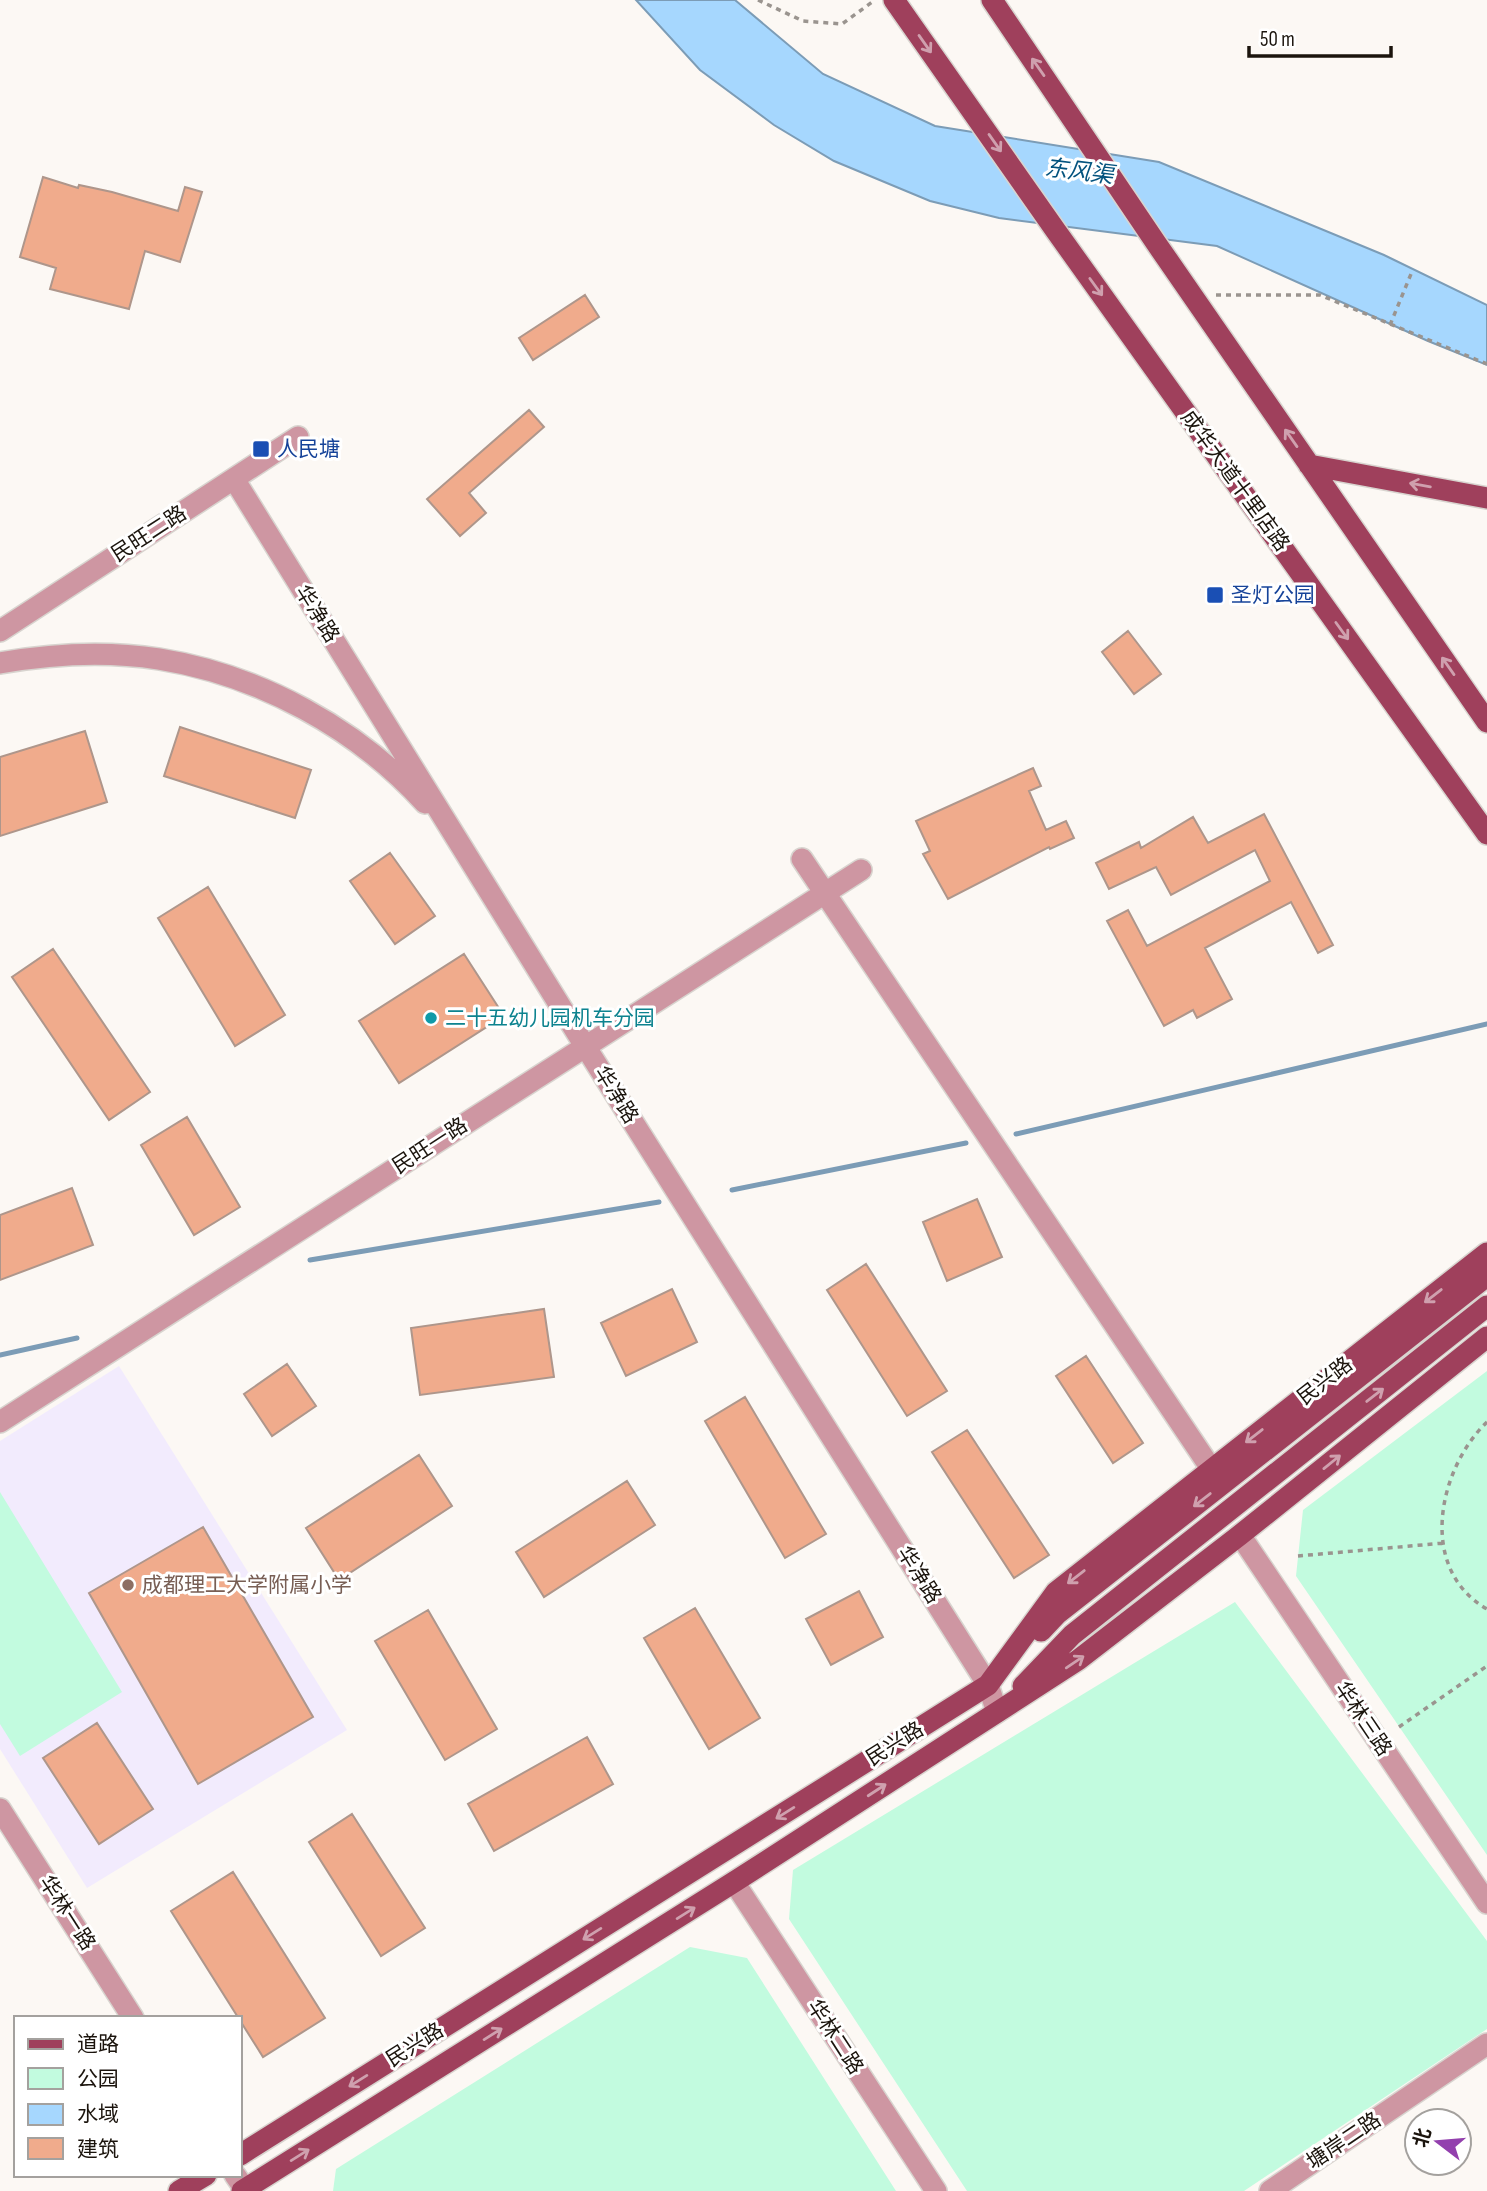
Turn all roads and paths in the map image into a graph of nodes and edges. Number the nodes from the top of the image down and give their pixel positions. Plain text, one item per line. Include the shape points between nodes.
1 (758, 0) edge
2 (875, 0) edge
3 (894, 0) edge
4 (995, 1) edge
5 (1411, 274) dead end
6 (1193, 296) junction
7 (1390, 325) junction
8 (1487, 364) edge
9 (298, 438) dead end
10 (1309, 465) junction
11 (234, 479) junction
12 (1487, 498) edge
13 (0, 631) edge
14 (0, 663) edge
15 (1487, 722) edge
16 (1487, 834) edge
17 (455, 836) junction
18 (802, 859) dead end
19 (861, 870) dead end
20 (825, 892) junction
21 (585, 1046) junction
22 (1487, 1253) edge
23 (1487, 1276) edge
24 (1487, 1306) edge
25 (1487, 1337) edge
26 (0, 1422) edge
27 (1487, 1422) edge
28 (1212, 1470) junction
29 (1240, 1535) junction
30 (1444, 1542) junction
31 (1298, 1556) dead end
32 (1487, 1609) edge
33 (1487, 1666) edge
34 (988, 1685) junction
35 (997, 1712) junction
36 (1399, 1727) dead end
37 (0, 1809) edge
38 (734, 1882) junction
39 (1487, 1903) edge
40 (132, 2016) edge
41 (1487, 2044) edge
42 (242, 2154) edge
43 (202, 2177) edge
44 (242, 2187) edge
45 (178, 2191) edge
46 (936, 2191) edge
47 (1270, 2191) edge

1 - 2 path via 803,22 842,23
3 -> 16 main road, 成华大道十里店路
6 -> 4 main road
5 - 7 path
6 - 7 path via 1320,295
10 -> 6 main road
7 - 8 path
9 - 11 street, 民旺二路
12 -> 10 main road
15 -> 10 main road
11 - 13 street, 民旺二路
11 - 17 street, 华净路
14 - 17 street via 32,657 108,655 159,659 224,675 279,696 331,724 421,798
17 - 21 street, 华净路
18 - 20 street
19 - 20 street, 民旺一路
20 - 21 street, 民旺一路
20 - 28 street
21 - 26 street, 民旺一路
21 - 34 street, 华净路
22 -> 28 main road, 民兴路
23 -> 34 main road, 民兴路 via 1057,1614
35 -> 24 main road, 民兴路 via 1072,1635
29 -> 25 main road, 民兴路
27 - 30 path via 1452,1473 1443,1499
28 -> 34 main road, 民兴路 via 1056,1592
35 -> 29 main road, 民兴路 via 1078,1660
29 - 39 street, 华林三路
30 - 31 path
30 - 32 path via 1451,1570 1464,1590
33 - 36 path
34 - 35 street, 华净路
34 -> 42 main road, 民兴路
38 -> 35 main road, 民兴路
37 - 40 street, 华林一路
44 -> 38 main road, 民兴路
38 - 46 street, 华林二路
41 - 47 street, 塘岸二路
43 - 45 main road

